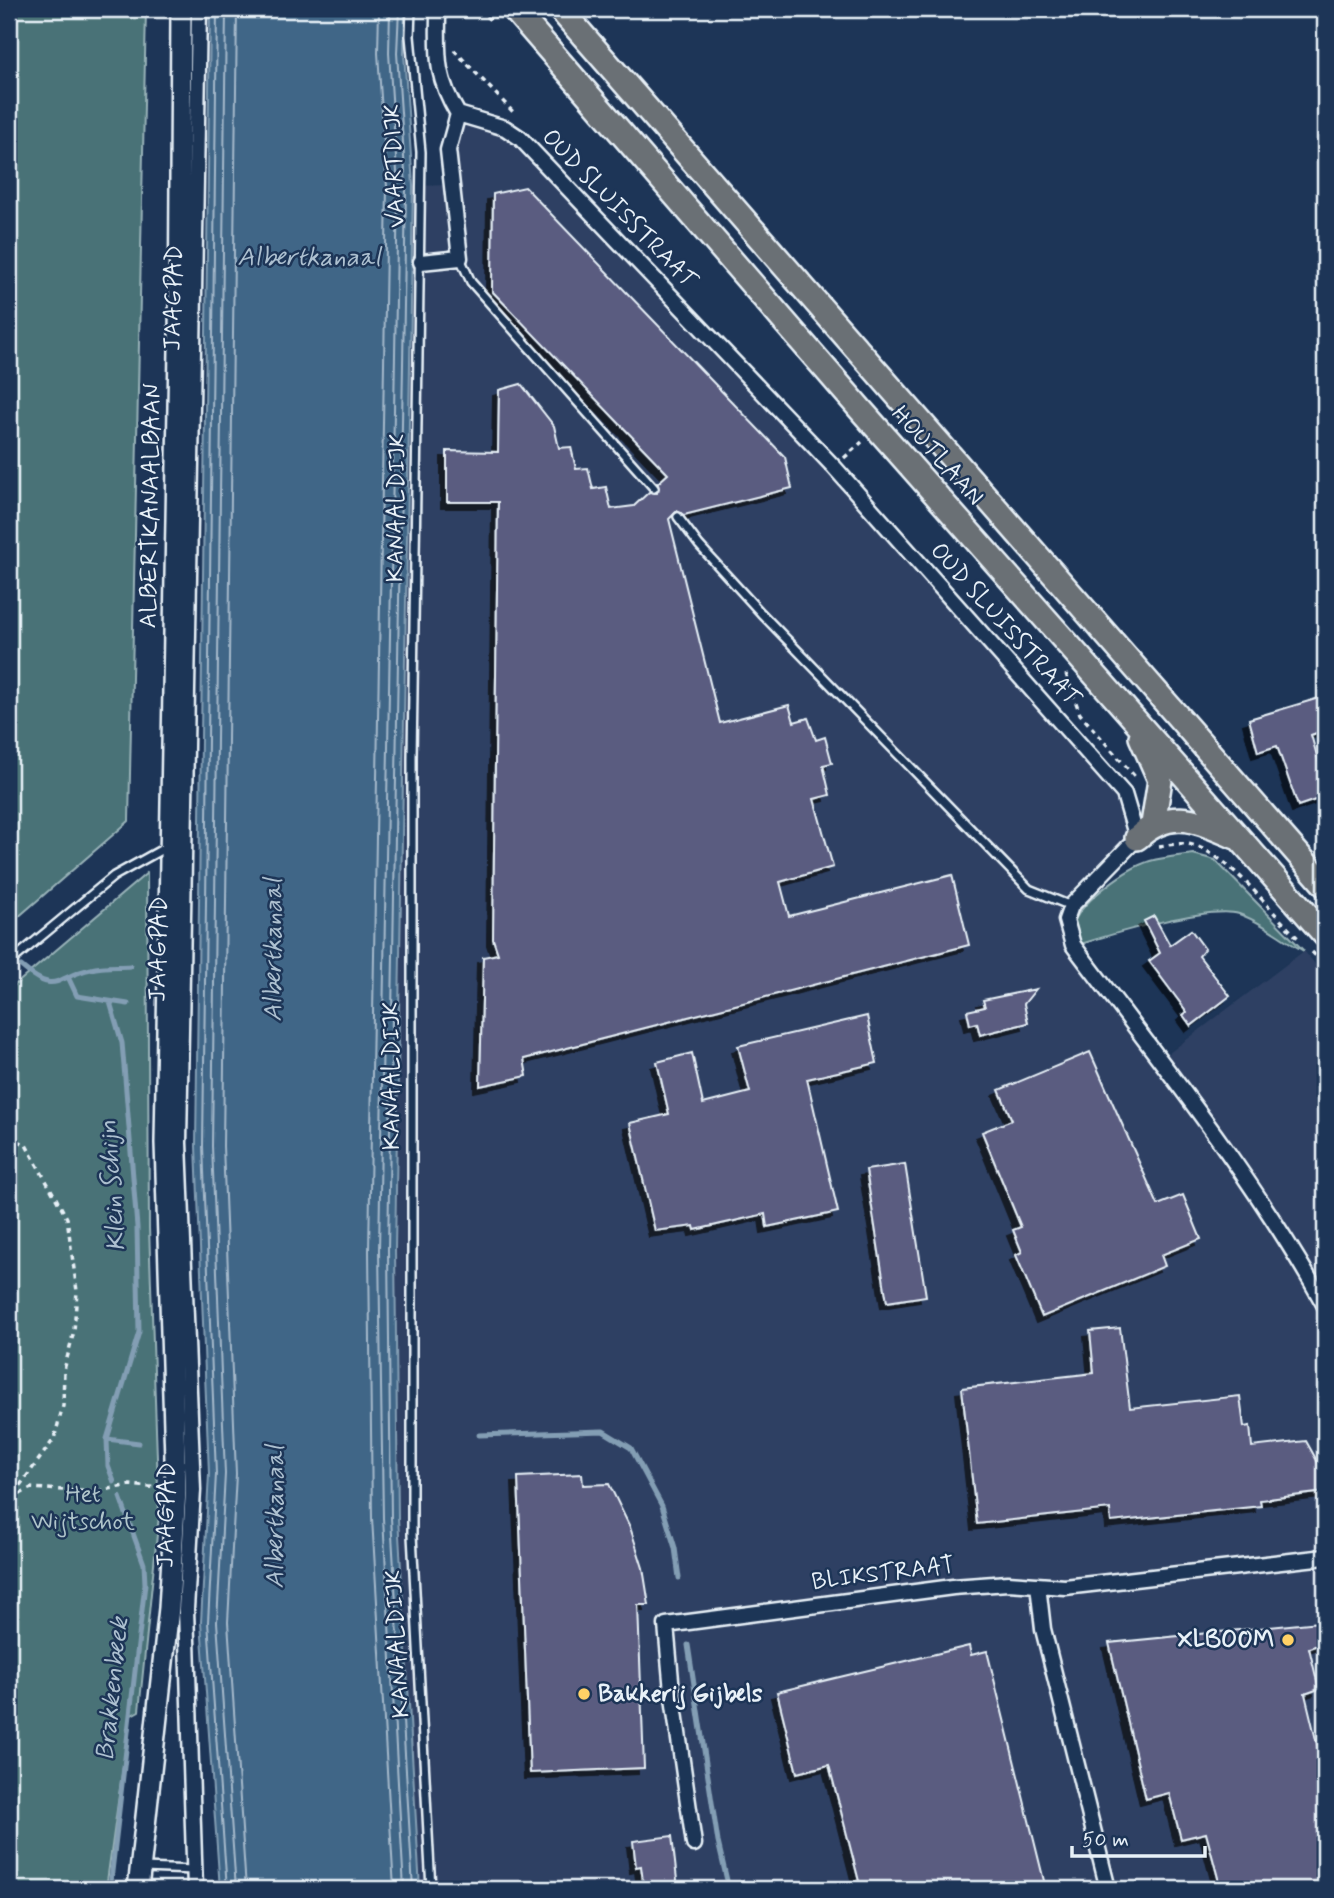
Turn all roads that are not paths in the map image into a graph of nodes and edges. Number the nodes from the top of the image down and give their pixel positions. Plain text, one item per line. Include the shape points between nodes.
1 (181, 9) edge
2 (200, 9) edge
3 (411, 9) edge
4 (438, 9) edge
5 (560, 9) edge
6 (505, 12) edge
7 (458, 114) junction
8 (460, 258) junction
9 (421, 262) junction
10 (653, 488) dead end
11 (678, 517) dead end
12 (1127, 709) junction
13 (1149, 821) junction
14 (1242, 840) junction
15 (169, 845) junction
16 (1325, 885) edge
17 (1071, 906) junction
18 (1325, 935) edge
19 (9, 963) edge
20 (1325, 1306) edge
21 (1325, 1557) edge
22 (1038, 1585) junction
23 (694, 1844) dead end
24 (140, 1868) junction
25 (194, 1870) junction
26 (138, 1889) edge
27 (195, 1889) edge
28 (431, 1889) edge
29 (1108, 1889) edge

1 - 15 street, ALBERTKANAALBAAN
2 - 25 street, JAAGPAD via 179,1143 192,1490 186,1609
3 - 9 lane, VAARTDIJK via 421,152
4 - 7 street via 442,88
5 - 16 main road, HOUTLAAN
6 - 12 main road, HOUTLAAN
7 - 8 street via 448,150
7 - 13 street, OUD SLUISSTRAAT via 505,128 520,138 834,467
8 - 9 street, VAARTDIJK
8 - 10 lane via 471,282
9 - 28 lane, KANAALDIJK via 412,771 412,1535
11 - 17 lane via 761,613 1029,889
12 - 13 main road via 1158,773 1160,786
12 - 14 main road, HOUTLAAN
13 - 14 main road via 1186,819
13 - 17 street
14 - 18 main road, HOUTLAAN
15 - 19 lane via 114,876
15 - 24 street, ALBERTKANAALBAAN via 165,1180 176,1490 169,1608
17 - 20 street via 1066,920 1073,945 1207,1122 1284,1233
21 - 22 street, BLIKSTRAAT via 1065,1587
22 - 23 street, BLIKSTRAAT via 953,1587 666,1625
22 - 29 street via 1043,1629
24 - 25 lane
24 - 26 street, ALBERTKANAALBAAN
25 - 27 street, JAAGPAD

